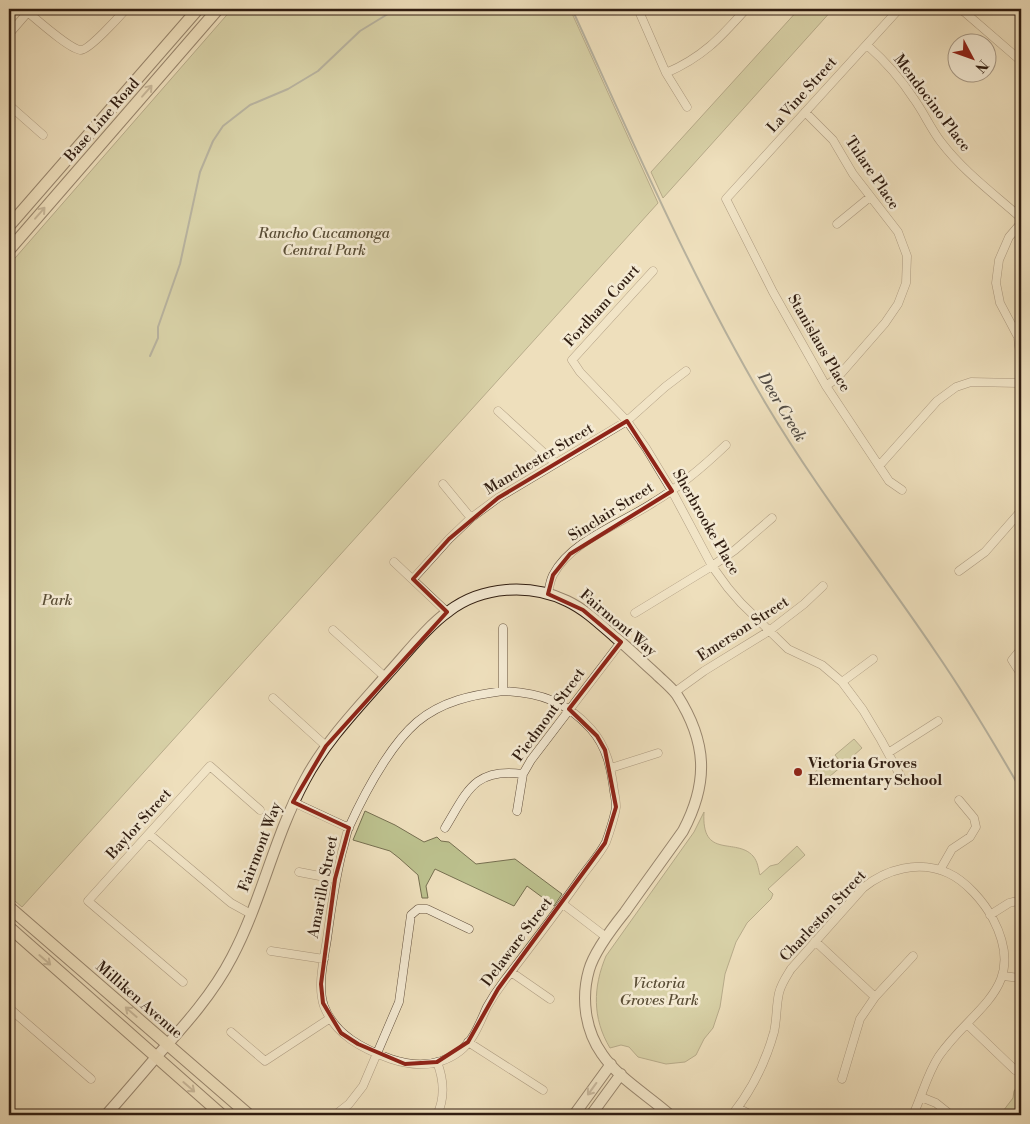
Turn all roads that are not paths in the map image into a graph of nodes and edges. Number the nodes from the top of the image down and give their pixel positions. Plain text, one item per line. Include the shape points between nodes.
1 (126, 9) edge
2 (198, 9) edge
3 (218, 9) edge
4 (638, 9) edge
5 (746, 9) edge
6 (899, 9) edge
7 (961, 9) edge
8 (26, 10) edge
9 (9, 34) edge
10 (867, 44) junction
11 (1021, 61) edge
12 (666, 73) junction
13 (9, 105) edge
14 (687, 108) dead end
15 (805, 112) junction
16 (43, 135) dead end
17 (870, 197) junction
18 (726, 200) joint
19 (1021, 218) edge
20 (1021, 222) edge
21 (837, 224) dead end
22 (9, 226) edge
23 (9, 250) edge
24 (653, 271) dead end
25 (572, 360) joint
26 (686, 371) dead end
27 (1021, 383) edge
28 (826, 386) junction
29 (498, 411) dead end
30 (1021, 419) edge
31 (627, 421) junction
32 (726, 445) dead end
33 (555, 463) junction
34 (879, 466) junction
35 (443, 484) dead end
36 (902, 490) dead end
37 (672, 491) junction
38 (1021, 511) edge
39 (471, 518) junction
40 (772, 518) dead end
41 (394, 562) dead end
42 (712, 566) junction
43 (959, 570) dead end
44 (413, 579) junction
45 (823, 586) dead end
46 (548, 594) junction
47 (447, 612) junction
48 (635, 613) dead end
49 (503, 628) dead end
50 (334, 630) dead end
51 (769, 631) junction
52 (620, 642) junction
53 (1021, 650) edge
54 (873, 659) dead end
55 (1021, 674) edge
56 (385, 678) junction
57 (842, 682) junction
58 (504, 691) junction
59 (675, 692) junction
60 (273, 698) dead end
61 (569, 709) junction
62 (938, 721) dead end
63 (326, 746) junction
64 (658, 753) dead end
65 (888, 753) junction
66 (611, 768) junction
67 (523, 774) junction
68 (901, 777) dead end
69 (959, 800) dead end
70 (293, 802) junction
71 (260, 810) dead end
72 (517, 811) dead end
73 (349, 828) junction
74 (446, 828) dead end
75 (149, 834) junction
76 (940, 870) junction
77 (299, 872) dead end
78 (335, 879) junction
79 (1021, 900) edge
80 (563, 904) junction
81 (9, 907) edge
82 (251, 914) junction
83 (990, 915) junction
84 (9, 927) edge
85 (469, 929) dead end
86 (606, 937) junction
87 (815, 941) junction
88 (271, 951) dead end
89 (913, 956) dead end
90 (324, 959) junction
91 (511, 972) junction
92 (1003, 976) junction
93 (1021, 978) edge
94 (183, 982) dead end
95 (874, 997) junction
96 (550, 999) dead end
97 (9, 1008) edge
98 (330, 1019) junction
99 (967, 1024) junction
100 (231, 1032) dead end
101 (468, 1042) junction
102 (168, 1045) junction
103 (378, 1054) junction
104 (156, 1058) junction
105 (437, 1062) junction
106 (611, 1064) junction
107 (1015, 1070) dead end
108 (621, 1074) junction
109 (842, 1078) dead end
110 (91, 1079) dead end
111 (543, 1090) dead end
112 (921, 1097) junction
113 (738, 1108) junction
114 (106, 1115) edge
115 (222, 1115) edge
116 (248, 1115) edge
117 (335, 1115) edge
118 (438, 1115) edge
119 (574, 1115) edge
120 (591, 1115) edge
121 (670, 1115) edge
122 (732, 1115) edge
123 (751, 1115) edge
124 (913, 1115) edge
125 (951, 1115) edge

1 - 8 street via 90,47 81,50 71,47
2 - 22 main road, Base Line Road
23 -> 3 main road, Base Line Road
4 - 12 street
5 - 12 street via 700,56
6 - 10 street, La Vine Street
7 - 11 street
8 - 9 street
10 - 15 street, La Vine Street
10 - 19 street, Mendocino Place via 900,79 940,141 959,163
12 - 14 street
13 - 16 street
15 - 17 street, Tulare Place via 834,140
15 - 18 street, La Vine Street
17 - 21 street
17 - 28 street, Tulare Place via 898,232 907,256 906,283 898,304 885,323 837,378
18 - 28 street, Stanislaus Place
20 - 27 street via 1009,237 999,260 996,283 1000,303 1018,338
24 - 25 street, Fordham Court
25 - 31 street, Sherbrooke Place
26 - 31 street, Manchester Street
27 - 30 street
27 - 34 street via 971,382 956,387 937,401
28 - 34 street, Stanislaus Place
29 - 33 street
31 - 33 street, Manchester Street
31 - 37 street, Sherbrooke Place
32 - 37 street, Sinclair Street
33 - 39 street, Manchester Street
34 - 36 street, Stanislaus Place via 889,481
35 - 39 street
37 - 42 street, Sherbrooke Place
37 - 46 street, Sinclair Street via 570,554 553,575
38 - 43 street via 985,552
39 - 44 street, Manchester Street
40 - 42 street
41 - 44 street
42 - 48 street
42 - 51 street, Sherbrooke Place via 741,603
44 - 47 street
45 - 51 street, Emerson Street
46 - 47 street, Fairmont Way via 524,589 497,591 473,596
46 - 52 street, Fairmont Way via 583,610
47 - 56 street, Fairmont Way
49 - 58 street
50 - 56 street
51 - 57 street, Sherbrooke Place via 788,650 822,665
51 - 59 street, Emerson Street via 704,670
52 - 59 street, Fairmont Way
52 - 61 street, Piedmont Street
53 - 55 street via 1012,660
54 - 57 street
56 - 63 street, Fairmont Way
57 - 65 street, Sherbrooke Place
58 - 61 street, Amarillo Street via 538,695
58 - 73 street, Amarillo Street via 447,703 417,722 403,735 375,776
59 - 86 street, Fairmont Way via 690,718 700,751 702,770 697,800 683,831
60 - 63 street
61 - 66 street, Delaware Street via 597,736
61 - 67 street, Piedmont Street
62 - 65 street
63 - 70 street, Fairmont Way
64 - 66 street
65 - 68 street, Sherbrooke Place
66 - 80 street, Delaware Street via 616,807 605,843
67 - 72 street, Piedmont Street
67 - 74 street via 494,773 472,785
69 - 76 street via 974,818 976,827 970,837 952,849
70 - 73 street
70 - 82 street, Fairmont Way
71 - 75 street, Baylor Street via 210,766
73 - 78 street, Amarillo Street
75 - 82 street via 230,903
75 - 94 street, Baylor Street via 88,902
76 - 83 street via 970,890
76 - 87 street, Charleston Street via 898,869 876,877
77 - 78 street
78 - 90 street, Amarillo Street
79 - 83 street via 1009,903
80 - 86 street
80 - 91 street, Delaware Street
102 -> 81 main road, Milliken Avenue
82 - 102 street, Fairmont Way via 216,985
83 - 92 street via 1003,944
84 -> 104 main road, Milliken Avenue
85 - 103 street via 427,909 418,909 411,915 400,1002
86 - 106 street, Fairmont Way via 589,968 584,991 592,1037
87 - 95 street
87 - 113 street, Charleston Street via 782,982 770,1045
88 - 90 street
89 - 95 street
90 - 98 street, Amarillo Street via 321,984 323,1003
91 - 96 street
91 - 101 street, Delaware Street
92 - 93 street
92 - 99 street via 990,998
95 - 109 street via 860,1019
97 - 110 street
98 - 100 street via 265,1061
98 - 103 street, Amarillo Street via 341,1033
99 - 107 street
99 - 112 street via 938,1058
101 - 105 street, Delaware Street via 461,1050
101 - 111 street
102 - 104 street, Fairmont Way
102 - 116 main road, Milliken Avenue
103 - 105 street, Delaware Street via 405,1064
103 - 117 street via 363,1086
104 - 114 street, Fairmont Way
104 -> 115 main road, Milliken Avenue
105 - 118 street via 442,1075
106 - 108 street, Fairmont Way
106 -> 119 street
108 - 120 street
108 - 121 street, Fairmont Way
112 - 124 street
112 - 125 street via 936,1103
113 - 122 street, Charleston Street
113 - 123 street

